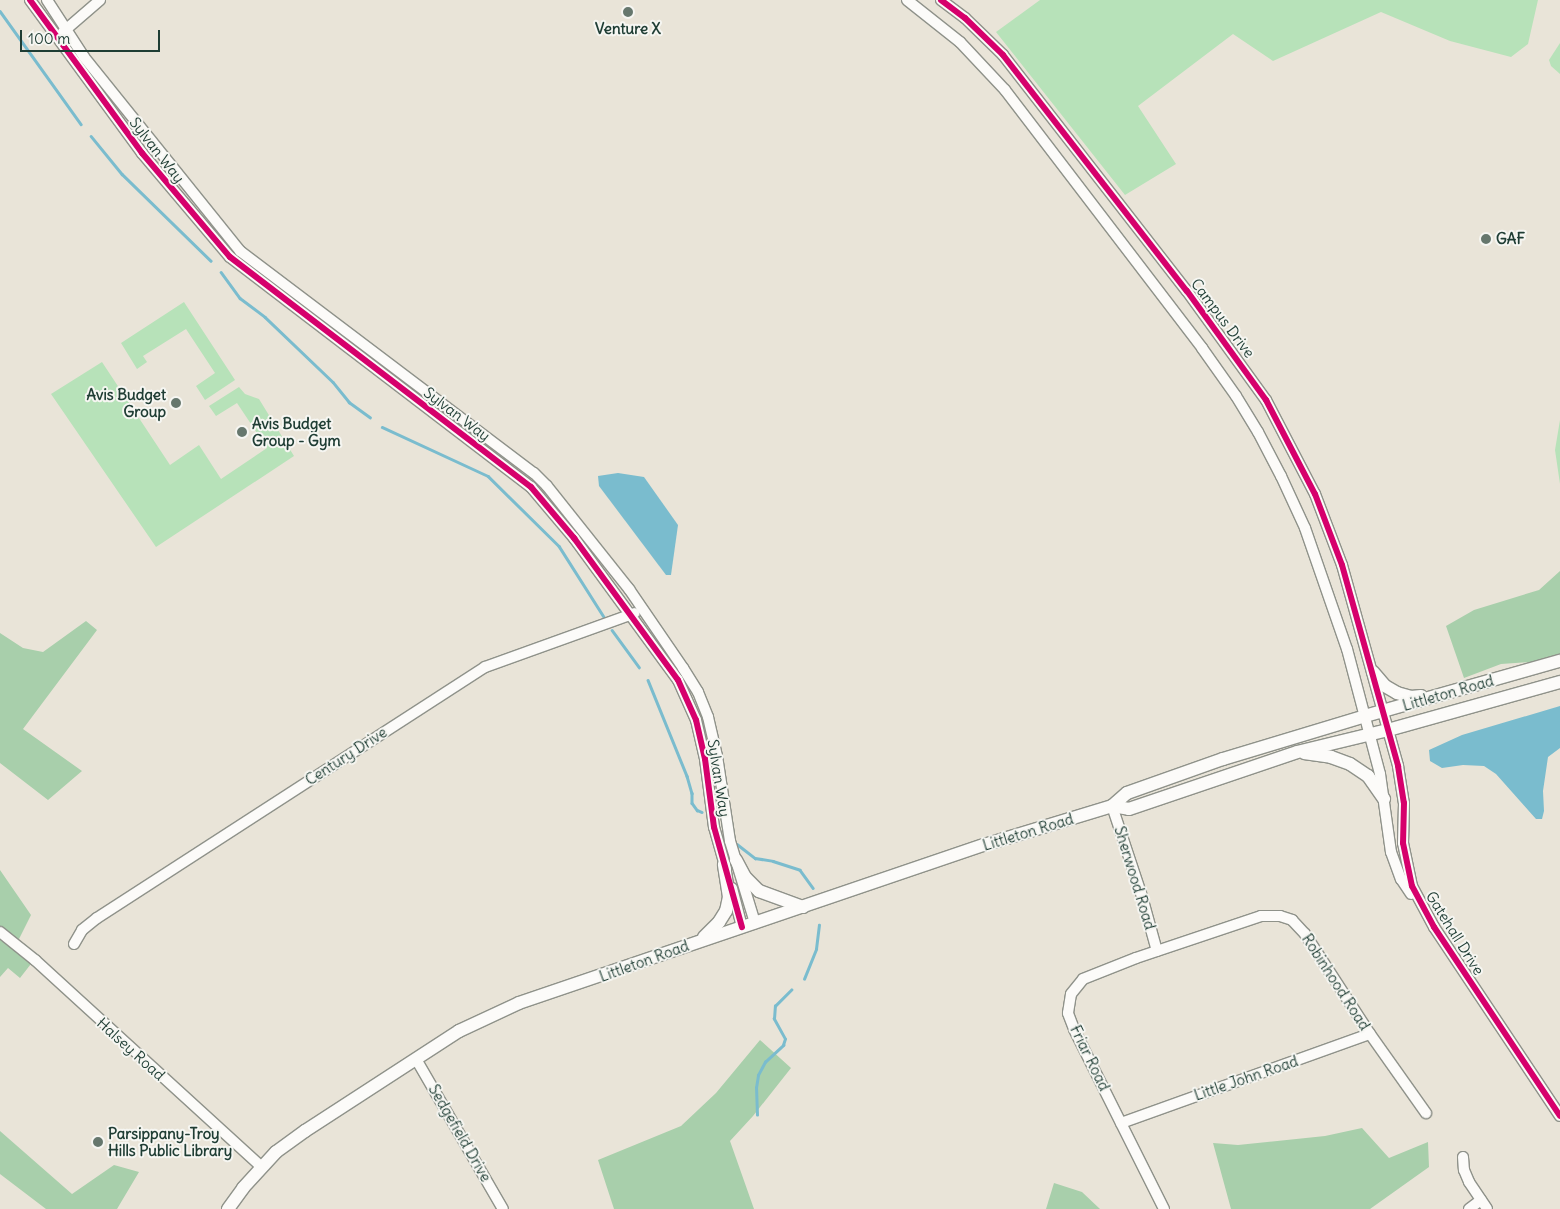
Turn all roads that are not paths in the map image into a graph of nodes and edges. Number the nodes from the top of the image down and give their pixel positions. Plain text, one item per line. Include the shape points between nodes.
1 (30, 0) edge
2 (61, 0) edge
3 (100, 0) edge
4 (907, 0) edge
5 (942, 0) edge
6 (49, 3) edge
7 (40, 14) junction
8 (67, 28) junction
9 (56, 37) junction
10 (121, 105) junction
11 (111, 111) junction
12 (643, 610) junction
13 (631, 615) junction
14 (1560, 661) edge
15 (1373, 672) junction
16 (1560, 682) edge
17 (1439, 695) junction
18 (1383, 711) junction
19 (1365, 716) junction
20 (1388, 730) junction
21 (1370, 734) junction
22 (1297, 752) junction
23 (1384, 799) junction
24 (1112, 806) junction
25 (730, 862) junction
26 (802, 907) junction
27 (1428, 916) junction
28 (756, 924) junction
29 (742, 927) junction
30 (0, 932) edge
31 (698, 942) junction
32 (74, 944) dead end
33 (1157, 951) junction
34 (1370, 1034) junction
35 (416, 1059) junction
36 (1426, 1112) dead end
37 (1560, 1116) edge
38 (1121, 1123) junction
39 (1463, 1157) dead end
40 (262, 1166) junction
41 (1484, 1205) edge
42 (228, 1209) edge
43 (503, 1209) edge
44 (1164, 1209) edge
45 (1469, 1209) edge

1 - 7 street, Sylvan Way
2 - 6 street
3 - 8 street
4 - 19 street via 960,42 1004,90 1236,396 1281,476 1305,528 1347,650
5 - 15 street, Campus Drive via 1003,55 1193,299 1266,400 1315,494 1330,532
6 - 7 street
6 - 8 street, Sylvan Way
7 - 9 street, Sylvan Way
8 - 9 street
8 - 10 street, Sylvan Way via 84,57
9 - 11 street, Sylvan Way
10 - 11 street
10 - 12 street, Sylvan Way via 240,251 534,473 578,524
11 - 13 street, Sylvan Way via 189,211 230,257 531,487
12 - 13 street, Century Drive
12 - 25 street, Sylvan Way via 690,679 708,717 717,756
13 - 25 street, Sylvan Way via 678,680 696,720 714,827
13 - 32 street, Century Drive via 504,658 479,670 97,918 82,930
14 - 17 main road, Littleton Road
15 - 17 main road via 1385,686 1411,697
15 - 18 street, Campus Drive
16 - 20 main road, Littleton Road
17 - 18 main road, Littleton Road
18 - 19 main road, Littleton Road
18 - 20 street, Gatehall Drive
19 - 21 street, Gatehall Drive
19 - 24 main road, Littleton Road via 1223,759 1127,793
20 - 21 main road, Littleton Road
20 - 27 street, Gatehall Drive via 1402,784 1406,864 1412,886
21 - 22 main road, Littleton Road
21 - 23 street, Gatehall Drive
22 - 23 main road via 1331,757 1350,764 1368,776
22 - 24 main road, Littleton Road via 1130,810
23 - 27 street, Gatehall Drive via 1395,864 1408,890
24 - 26 main road, Littleton Road
24 - 33 street, Sherwood Road
25 - 26 main road via 758,890
25 - 28 street, Sylvan Way
25 - 29 street, Sylvan Way
25 - 31 main road via 726,911
26 - 28 main road, Littleton Road
27 - 37 street, Gatehall Drive
28 - 29 main road, Littleton Road
29 - 31 main road, Littleton Road
30 - 40 street, Halsey Road
31 - 35 main road, Littleton Road via 519,1003 459,1031
33 - 34 street, Robinhood Road via 1261,916 1286,917 1305,934
33 - 38 street, Friar Road via 1088,976 1078,984 1069,1000 1068,1013 1074,1029
34 - 36 street, Robinhood Road
34 - 38 street, Little John Road
35 - 40 main road, Littleton Road via 305,1131
35 - 43 street, Sedgefield Drive
38 - 44 street, Friar Road
39 - 41 street via 1464,1170
40 - 42 main road, Littleton Road
41 - 45 street

